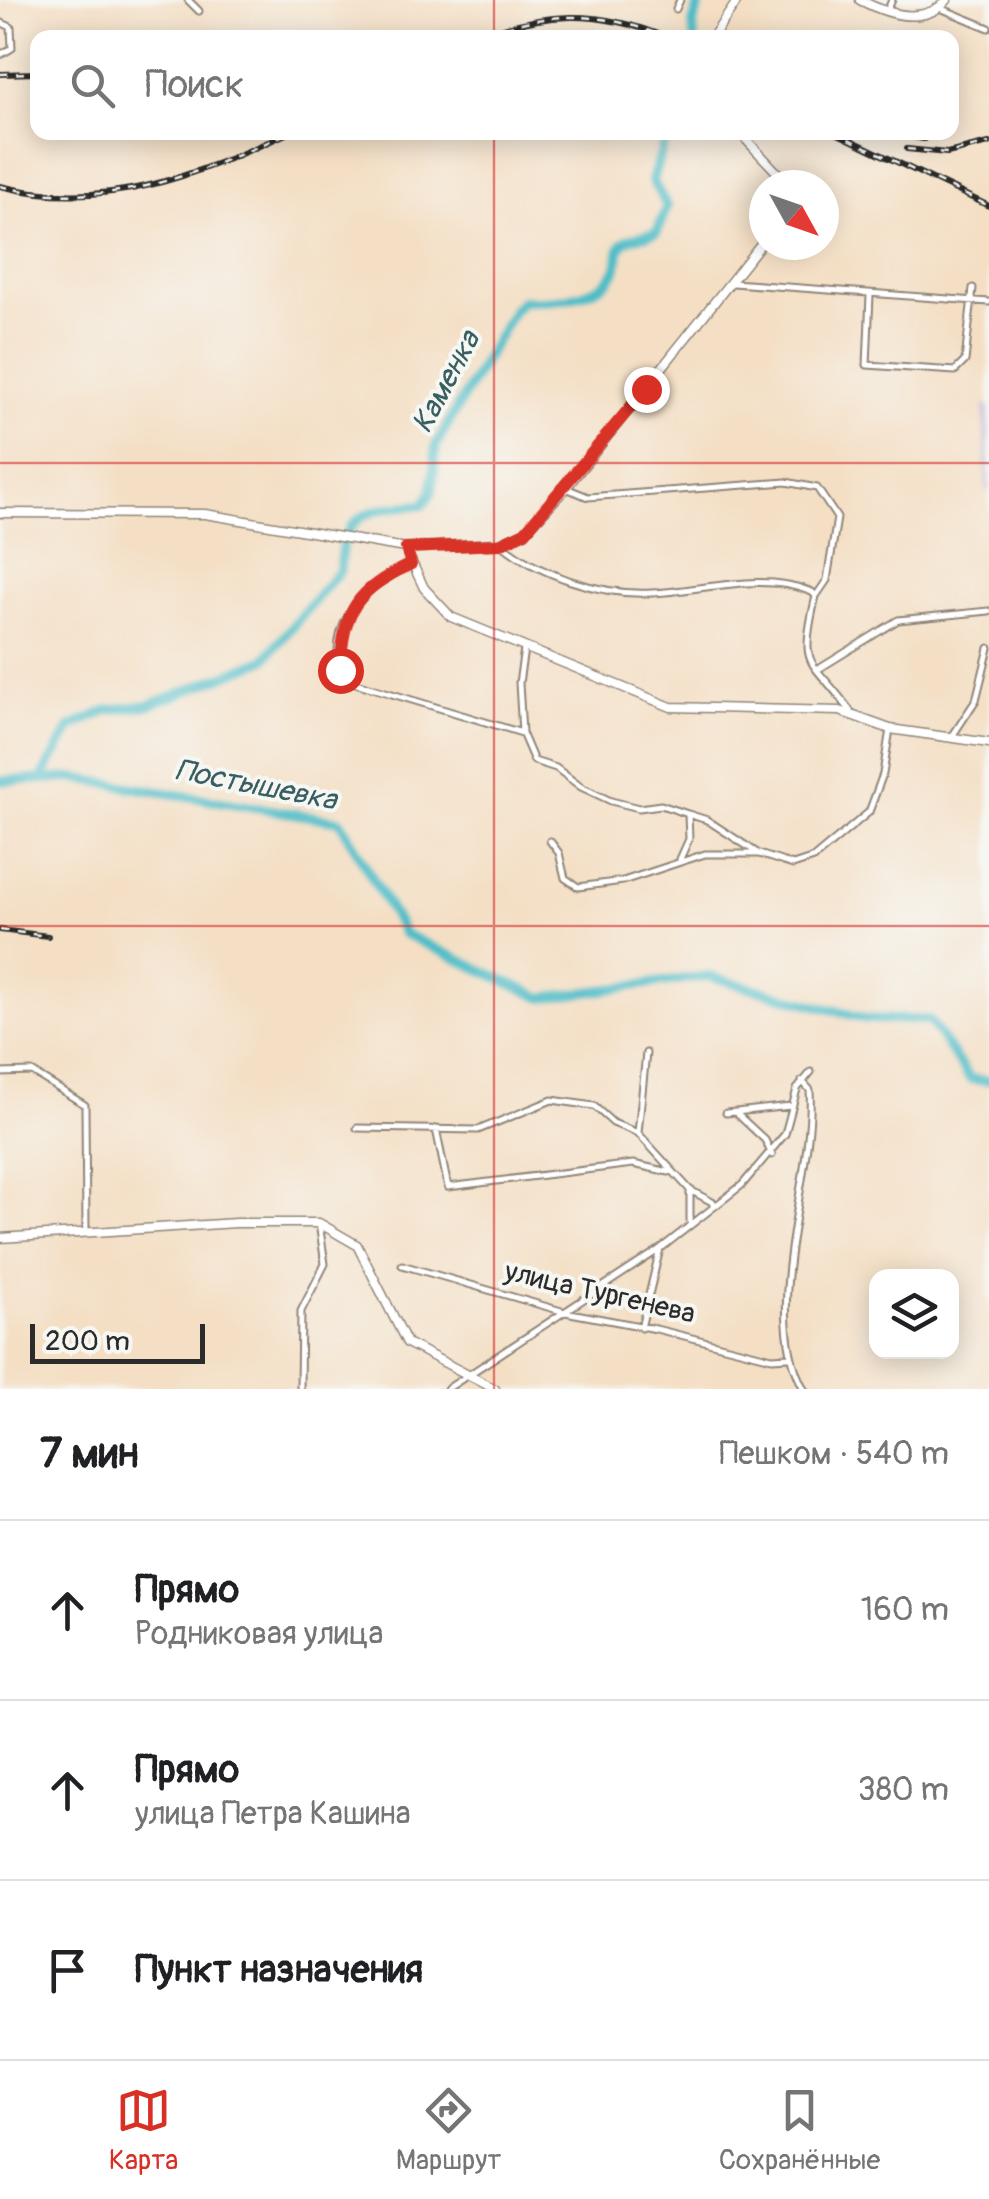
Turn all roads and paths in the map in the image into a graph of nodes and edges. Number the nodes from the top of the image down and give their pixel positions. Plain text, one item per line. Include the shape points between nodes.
1 (188, 0) edge
2 (680, 0) edge
3 (738, 0) edge
4 (860, 0) edge
5 (892, 0) edge
6 (947, 0) edge
7 (676, 8) dead end
8 (940, 8) junction
9 (199, 11) dead end
10 (887, 11) junction
11 (0, 22) edge
12 (989, 28) edge
13 (717, 30) edge
14 (0, 55) edge
15 (747, 140) edge
16 (775, 170) edge
17 (749, 260) edge
18 (733, 282) junction
19 (972, 288) dead end
20 (870, 295) junction
21 (970, 302) junction
22 (989, 302) edge
23 (566, 488) junction
24 (0, 513) edge
25 (500, 544) junction
26 (406, 548) junction
27 (411, 564) junction
28 (816, 596) junction
29 (989, 612) edge
30 (989, 648) edge
31 (524, 649) junction
32 (814, 670) junction
33 (853, 716) junction
34 (890, 729) junction
35 (522, 733) junction
36 (953, 735) junction
37 (989, 742) edge
38 (688, 814) junction
39 (550, 841) dead end
40 (760, 854) junction
41 (680, 859) junction
42 (646, 1053) dead end
43 (812, 1072) dead end
44 (0, 1073) edge
45 (802, 1081) junction
46 (791, 1106) junction
47 (726, 1113) dead end
48 (736, 1113) junction
49 (357, 1128) dead end
50 (436, 1129) junction
51 (638, 1133) junction
52 (772, 1154) junction
53 (669, 1172) junction
54 (690, 1190) junction
55 (714, 1204) junction
56 (690, 1222) junction
57 (318, 1223) junction
58 (86, 1231) junction
59 (0, 1238) edge
60 (660, 1249) junction
61 (402, 1265) dead end
62 (565, 1312) junction
63 (641, 1328) junction
64 (789, 1356) junction
65 (465, 1374) junction
66 (300, 1389) edge
67 (447, 1389) edge
68 (495, 1389) edge
69 (804, 1389) edge

1 - 9 street
2 - 7 street
3 - 13 street
4 - 10 street
5 - 10 street
6 - 8 street
8 - 10 street via 910,16
8 - 12 street
11 - 14 street via 11,27 14,40
15 - 16 street
17 - 18 street
18 - 20 street
18 - 23 street
19 - 21 street
20 - 21 street
20 - 21 street via 867,365 954,371 964,361
21 - 22 street
23 - 25 street via 525,532
23 - 28 street via 588,497 786,482 817,488 837,518 827,580
24 - 26 street via 205,514
25 - 26 street
25 - 28 street via 538,569 618,592 742,584 797,587
26 - 27 street
27 - 31 street via 440,610
27 - 35 street via 350,607 342,679
28 - 32 street via 804,645
29 - 32 street via 898,620
30 - 36 street via 976,700
31 - 33 street via 671,706
31 - 35 street
32 - 33 street
33 - 34 street
34 - 36 street
34 - 40 street via 883,774 862,822 814,858 794,864
35 - 38 street via 534,761 611,801
36 - 37 street
38 - 40 street
38 - 41 street via 689,839
39 - 41 street via 565,878 578,887 624,881
40 - 41 street
42 - 51 street
43 - 45 street
44 - 58 street via 32,1072 85,1105
45 - 46 street
45 - 64 street via 810,1090 810,1134 790,1234
46 - 48 street
46 - 52 street
47 - 48 street
48 - 52 street
49 - 50 street
50 - 51 street via 478,1130 552,1100 594,1106
50 - 53 street via 448,1187 633,1164
51 - 53 street
52 - 55 street
53 - 54 street
54 - 55 street
54 - 56 street
55 - 56 street
56 - 60 street
57 - 58 street
57 - 65 street via 357,1245 407,1344
57 - 66 street via 325,1264 301,1311
58 - 59 street
60 - 62 street
60 - 63 street
61 - 62 street, улица Тургенева
62 - 63 street, улица Тургенева
62 - 65 street
63 - 64 street, улица Тургенева via 772,1358
64 - 69 street
65 - 67 street
65 - 68 street

